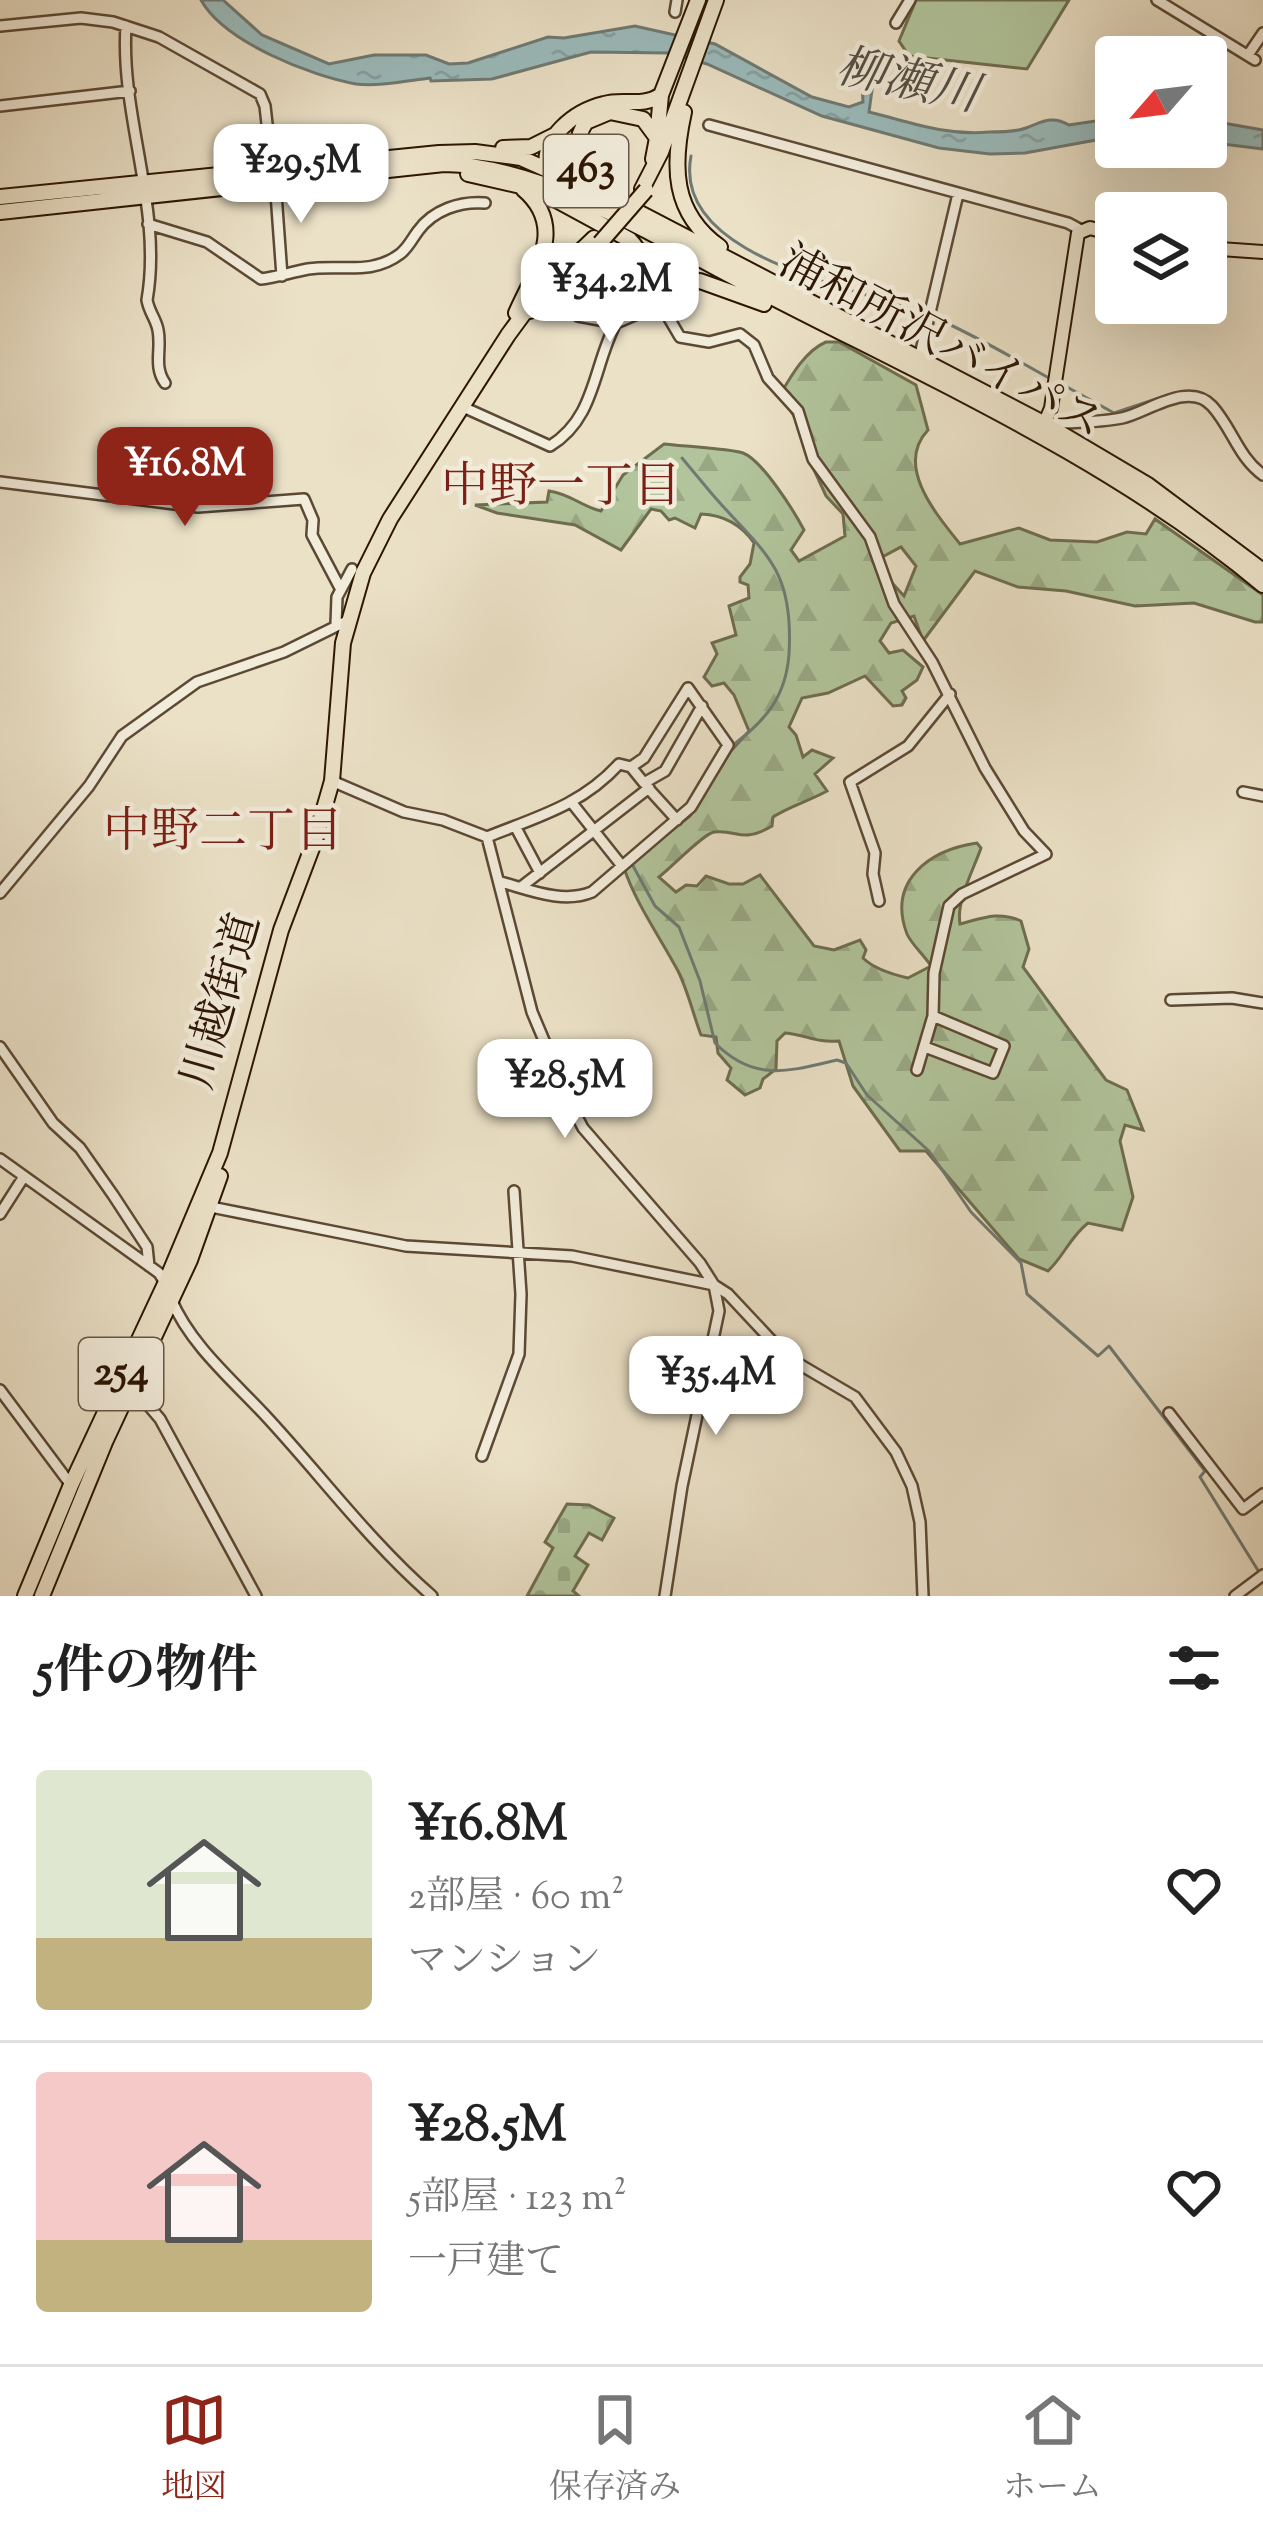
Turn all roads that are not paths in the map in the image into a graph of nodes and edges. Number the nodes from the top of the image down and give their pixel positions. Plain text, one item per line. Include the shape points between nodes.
1 (712, 0) edge
2 (910, 0) edge
3 (1157, 0) edge
4 (696, 12) edge
5 (896, 23) dead end
6 (0, 26) edge
7 (126, 26) junction
8 (1263, 32) edge
9 (130, 92) junction
10 (678, 92) junction
11 (0, 106) edge
12 (672, 115) junction
13 (733, 124) dead end
14 (709, 125) dead end
15 (557, 134) junction
16 (657, 138) junction
17 (767, 140) junction
18 (379, 158) junction
19 (653, 159) junction
20 (409, 167) junction
21 (547, 168) junction
22 (274, 175) junction
23 (509, 182) junction
24 (143, 188) junction
25 (642, 188) junction
26 (958, 194) junction
27 (0, 197) edge
28 (613, 200) junction
29 (485, 203) dead end
30 (0, 212) edge
31 (148, 224) junction
32 (637, 229) junction
33 (1081, 230) junction
34 (1095, 232) edge
35 (597, 240) junction
36 (1227, 249) edge
37 (679, 250) junction
38 (724, 250) junction
39 (1263, 252) edge
40 (282, 275) junction
41 (662, 290) junction
42 (822, 308) junction
43 (530, 311) junction
44 (565, 311) dead end
45 (616, 323) junction
46 (506, 339) junction
47 (869, 347) junction
48 (920, 359) junction
49 (165, 383) dead end
50 (463, 407) junction
51 (1042, 429) junction
52 (1263, 475) edge
53 (0, 482) edge
54 (352, 569) dead end
55 (1263, 571) edge
56 (1263, 586) edge
57 (346, 587) junction
58 (342, 622) junction
59 (950, 694) junction
60 (701, 706) junction
61 (631, 767) junction
62 (332, 781) junction
63 (646, 786) junction
64 (1243, 792) dead end
65 (1263, 796) edge
66 (572, 803) junction
67 (677, 820) junction
68 (515, 826) junction
69 (594, 831) junction
70 (487, 837) junction
71 (622, 866) junction
72 (540, 873) junction
73 (501, 882) junction
74 (521, 887) junction
75 (0, 893) edge
76 (879, 901) dead end
77 (1172, 1000) dead end
78 (1263, 1003) edge
79 (933, 1016) junction
80 (0, 1047) edge
81 (925, 1047) junction
82 (917, 1070) dead end
83 (220, 1153) junction
84 (0, 1159) edge
85 (22, 1178) junction
86 (514, 1191) dead end
87 (211, 1208) junction
88 (0, 1214) edge
89 (518, 1251) junction
90 (149, 1266) junction
91 (165, 1284) junction
92 (714, 1285) junction
93 (172, 1300) junction
94 (126, 1380) junction
95 (0, 1390) edge
96 (1169, 1413) dead end
97 (482, 1456) dead end
98 (70, 1485) junction
99 (1263, 1494) edge
100 (56, 1539) junction
101 (1263, 1575) edge
102 (25, 1596) edge
103 (42, 1596) edge
104 (256, 1596) edge
105 (432, 1596) edge
106 (665, 1596) edge
107 (923, 1596) edge
108 (1235, 1596) edge

1 - 4 highway, 254
2 - 5 street
3 - 8 street via 1252,57
4 - 10 highway, 254
6 - 7 street via 81,17
7 - 9 street
7 - 22 street via 260,94
9 - 11 street
9 - 24 street
10 - 12 highway, 254
10 - 15 highway via 592,108
10 - 16 highway
10 - 25 highway via 666,149
10 - 38 highway via 677,189 689,218
12 - 19 highway, 川越街道 / 254
12 - 25 highway, 川越街道 / 254
13 - 17 street
14 - 17 street
15 - 18 highway via 531,147 443,147
15 - 21 highway
16 - 19 highway, 463
16 - 38 highway, 463 via 634,114 598,115 580,132 579,162 599,183
17 - 26 street
18 - 21 highway, 浦和所沢バイパス via 476,152
18 - 22 highway, 浦和所沢バイパス
19 - 25 highway, 川越街道 / 254
20 - 22 highway, 浦和所沢バイパス
20 - 23 highway
20 - 32 highway, 浦和所沢バイパス via 469,164 521,174
21 - 28 highway, 浦和所沢バイパス
21 - 32 highway via 562,188
22 - 24 highway, 浦和所沢バイパス
22 - 40 street
23 - 35 highway via 587,215 639,250 645,281 621,305 597,303 583,288 583,262
23 - 46 highway via 541,208 548,235
24 - 27 highway, 浦和所沢バイパス
24 - 30 highway, 浦和所沢バイパス
24 - 31 street
25 - 35 highway, 川越街道 / 254, bridge
26 - 33 street
26 - 48 street
28 - 37 highway via 669,233
28 - 42 highway, 浦和所沢バイパス / 463
29 - 40 street via 460,202 438,214 382,263
31 - 40 street via 207,242 261,279
31 - 49 street via 147,300
32 - 37 highway, 浦和所沢バイパス / 463
33 - 34 main road
33 - 51 main road
35 - 43 highway, 川越街道 / 254
35 - 46 highway, 川越街道 / 254 via 544,286
36 - 39 main road
37 - 41 highway
37 - 47 highway, 浦和所沢バイパス / 463
38 - 42 highway
41 - 43 highway via 615,315 556,301
41 - 47 highway via 689,280 713,283
42 - 48 highway, 浦和所沢バイパス / 463
43 - 46 highway, 川越街道 / 254
44 - 45 street
45 - 50 street via 587,406 550,446
45 - 59 street via 663,308 680,337 709,343 740,334 754,345 768,378 798,411 817,466 870,537 901,616
46 - 50 highway, 川越街道 / 254
47 - 51 highway, 浦和所沢バイパス / 463
48 - 51 highway, 浦和所沢バイパス / 463
50 - 57 highway, 川越街道 / 254
51 - 52 street via 1124,418 1166,400 1203,400
51 - 55 highway, 浦和所沢バイパス / 463 via 1148,485
51 - 56 highway, 浦和所沢バイパス / 463
53 - 57 street via 198,507 304,499 312,535
54 - 57 street
57 - 58 highway, 川越街道 / 254
58 - 62 highway, 川越街道 / 254
58 - 75 street via 197,682 122,736
59 - 76 street via 908,746 850,782 875,853
59 - 79 street via 985,768 1046,854 949,906
60 - 61 street via 688,688
60 - 63 street via 665,772
60 - 67 street via 728,745
61 - 63 street
61 - 66 street via 619,764
62 - 70 street
62 - 83 highway, 川越街道 / 254 via 276,946
63 - 67 street
63 - 69 street
64 - 65 street
66 - 68 street
66 - 69 street
67 - 71 street
68 - 70 street
68 - 72 street
69 - 71 street
69 - 72 street
70 - 73 street
71 - 74 street via 577,898
72 - 74 street
73 - 74 street
73 - 92 street via 532,1012 572,1107
77 - 78 street
79 - 81 street
79 - 81 street via 1004,1046 993,1073
80 - 90 street via 113,1195 147,1247
81 - 82 street
83 - 87 highway, 川越街道 / 254
83 - 91 highway, 川越街道 / 254
84 - 85 street
85 - 88 street
85 - 90 street
86 - 89 street
87 - 89 street via 406,1246
87 - 93 highway, 川越街道 / 254
89 - 92 street
89 - 97 street via 519,1354
90 - 91 street
91 - 93 street
91 - 94 highway, 川越街道 / 254
92 - 106 street via 719,1311
92 - 107 street via 787,1357 855,1397 896,1452 920,1522
93 - 94 highway, 川越街道 / 254
93 - 105 street via 230,1380
94 - 98 highway, 川越街道 / 254
94 - 100 highway, 川越街道 / 254
94 - 104 street via 160,1419
95 - 98 street
96 - 99 street via 1243,1508
98 - 100 highway, 川越街道 / 254
100 - 102 highway, 川越街道 / 254
100 - 103 highway, 川越街道 / 254
101 - 108 street

